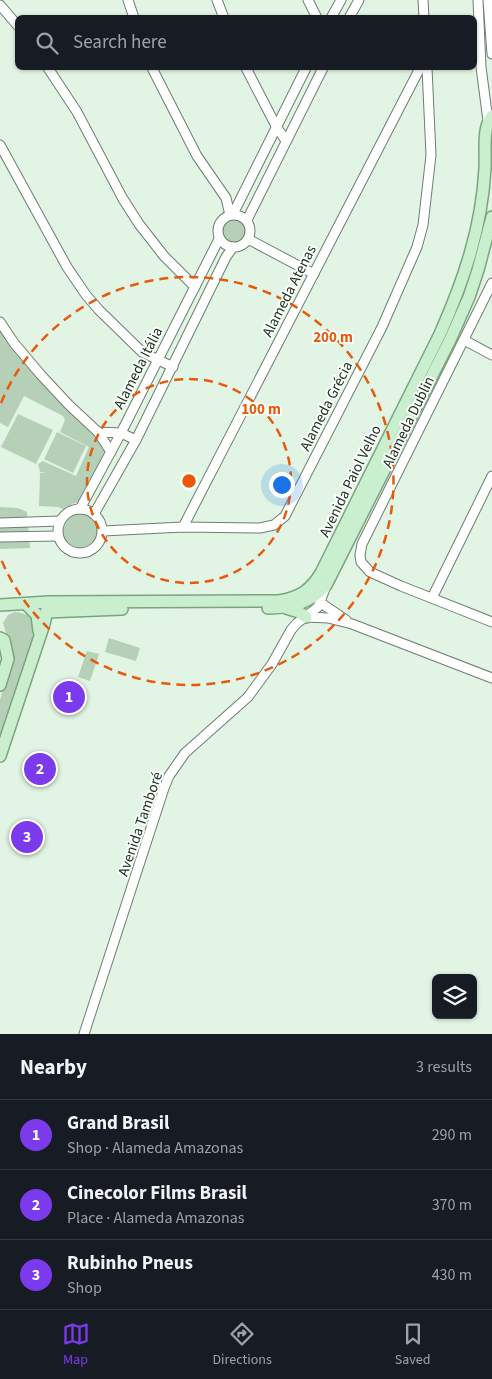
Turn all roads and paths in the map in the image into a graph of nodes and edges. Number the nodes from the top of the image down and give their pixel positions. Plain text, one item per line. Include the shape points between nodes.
1 (128, 0) edge
2 (217, 0) edge
3 (308, 0) edge
4 (340, 0) edge
5 (359, 0) edge
6 (423, 0) edge
7 (478, 0) edge
8 (488, 0) edge
9 (0, 5) edge
10 (133, 15) edge
11 (223, 15) edge
12 (315, 15) edge
13 (332, 15) edge
14 (351, 15) edge
15 (424, 15) edge
16 (15, 22) edge
17 (492, 53) edge
18 (481, 55) junction
19 (49, 70) edge
20 (153, 70) edge
21 (247, 70) edge
22 (305, 70) edge
23 (322, 70) edge
24 (419, 70) edge
25 (427, 70) edge
26 (490, 119) edge
27 (276, 126) junction
28 (486, 134) junction
29 (286, 141) junction
30 (0, 145) edge
31 (492, 145) edge
32 (231, 215) junction
33 (492, 217) edge
34 (247, 220) junction
35 (220, 238) junction
36 (248, 239) junction
37 (233, 247) junction
38 (314, 274) junction
39 (492, 283) edge
40 (195, 287) junction
41 (0, 322) edge
42 (464, 340) junction
43 (492, 355) edge
44 (157, 360) junction
45 (173, 367) junction
46 (98, 432) junction
47 (121, 433) junction
48 (136, 440) junction
49 (111, 452) junction
50 (492, 476) edge
51 (80, 509) junction
52 (94, 514) junction
53 (60, 521) junction
54 (0, 523) edge
55 (183, 527) junction
56 (103, 531) junction
57 (58, 536) junction
58 (0, 537) edge
59 (326, 585) junction
60 (432, 598) junction
61 (321, 603) junction
62 (26, 604) junction
63 (48, 607) junction
64 (2, 608) edge
65 (284, 608) junction
66 (306, 617) junction
67 (492, 622) edge
68 (352, 624) junction
69 (0, 628) edge
70 (40, 635) junction
71 (2, 639) edge
72 (492, 678) edge
73 (0, 685) edge
74 (0, 756) edge
75 (84, 1034) edge

1 - 10 street
2 - 11 street
3 - 12 street
4 - 13 street
5 - 14 street
6 - 15 street
7 - 18 street
8 - 17 street
9 - 16 street
17 - 18 street
18 - 26 street
19 - 40 street via 77,112 139,224 164,256
20 - 32 street via 197,156 226,198
21 - 27 street
22 - 27 street
23 - 29 street
24 - 38 street, Alameda Atenas
25 - 55 street, Alameda Grécia via 431,155 423,225 417,247 382,327 292,503 285,516 274,525 260,528
26 - 28 main road, Avenida Paiol Velho
27 - 29 street
27 - 32 street
28 - 31 main road
28 - 63 main road, Avenida Paiol Velho via 478,219 458,294 321,573 309,590 279,601
29 - 34 street
30 - 44 street via 66,267 86,295 142,352
32 - 34 street
32 - 35 street via 222,219 218,226
33 - 59 main road, Avenida Paiol Velho via 469,297 454,331
34 - 36 street
35 - 37 street
35 - 40 street, Alameda Itália
36 - 37 street
36 - 38 street
37 - 45 street, Alameda Itália
38 - 55 street, Alameda Atenas
39 - 42 street, Alameda Dublin
40 - 44 street, Alameda Itália
41 - 46 street via 41,375
42 - 43 street
42 - 60 street, Alameda Dublin via 362,544 360,555 361,562 370,572
44 - 45 street
44 - 47 street, Alameda Itália
45 - 48 street, Alameda Itália
46 - 47 street
46 - 49 street
47 - 48 street
47 - 49 street, Alameda Itália
48 - 52 street, Alameda Itália
49 - 51 street, Alameda Itália
50 - 60 street
51 - 52 street
51 - 53 street via 66,514
52 - 56 street
53 - 54 street
53 - 57 street
55 - 56 street, Alameda Grécia
56 - 57 street via 96,547 86,553 69,550
57 - 58 street
59 - 61 street
59 - 65 main road, Avenida Paiol Velho via 316,596
60 - 67 street
61 - 66 street, Avenida Tamboré
61 - 68 street
62 - 63 main road
62 - 64 main road
62 - 70 main road via 37,615
63 - 65 main road, Avenida Paiol Velho
63 - 70 main road
65 - 66 main road
66 - 68 street
66 - 75 street, Avenida Tamboré via 291,630 248,697 185,753 169,776
68 - 72 street
69 - 71 main road
70 - 74 main road
71 - 73 main road via 8,659

